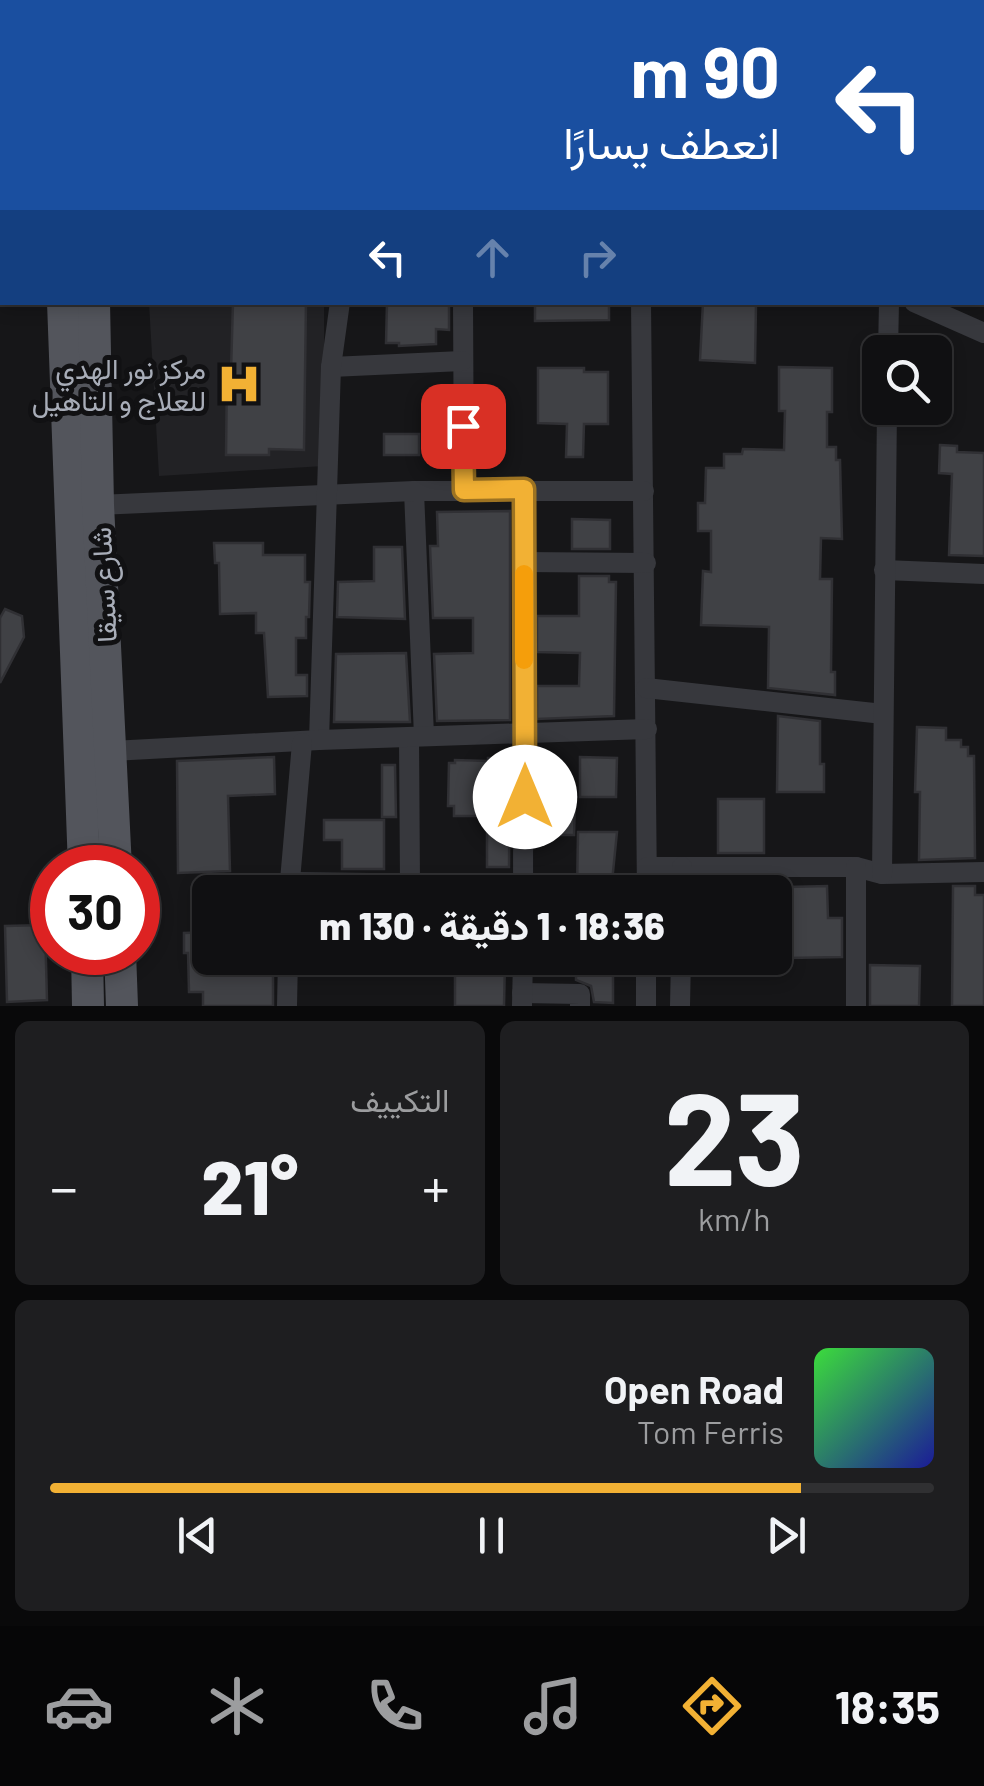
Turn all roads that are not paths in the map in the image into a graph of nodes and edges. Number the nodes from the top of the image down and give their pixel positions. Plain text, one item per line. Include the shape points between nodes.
1 (64, 305) edge
2 (94, 305) edge
3 (340, 305) edge
4 (463, 305) edge
5 (641, 305) edge
6 (889, 305) edge
7 (921, 305) edge
8 (984, 333) edge
9 (888, 335) edge
10 (462, 361) junction
11 (332, 367) junction
12 (887, 425) edge
13 (524, 489) junction
14 (464, 490) junction
15 (414, 491) junction
16 (644, 492) junction
17 (326, 495) junction
18 (98, 504) junction
19 (524, 562) junction
20 (646, 563) junction
21 (884, 570) junction
22 (984, 574) edge
23 (646, 688) junction
24 (882, 714) junction
25 (646, 730) junction
26 (525, 733) junction
27 (417, 737) junction
28 (310, 741) junction
29 (112, 752) junction
30 (83, 845) edge
31 (115, 845) edge
32 (647, 867) junction
33 (682, 867) junction
34 (856, 868) junction
35 (984, 872) edge
36 (882, 874) junction
37 (292, 875) edge
38 (410, 875) edge
39 (523, 875) edge
40 (647, 875) edge
41 (682, 875) edge
42 (87, 975) edge
43 (121, 975) edge
44 (287, 975) edge
45 (523, 975) edge
46 (646, 975) edge
47 (681, 975) edge
48 (522, 1000) edge
49 (88, 1006) edge
50 (122, 1006) edge
51 (286, 1006) edge
52 (580, 1006) edge
53 (646, 1006) edge
54 (680, 1006) edge
55 (856, 1006) edge

1 - 30 main road, شارع سيقا
2 - 18 main road, شارع سيقا
3 - 11 street
4 - 10 street
5 - 16 street
6 - 9 street
7 - 8 street
10 - 11 street
10 - 14 street
11 - 17 street
12 - 21 street
13 - 14 street
13 - 16 street
13 - 19 street
14 - 15 street
15 - 17 street
15 - 27 street
16 - 20 street
17 - 18 street
17 - 28 street
18 - 29 main road, شارع سيقا
19 - 20 street
19 - 26 street
20 - 23 street
21 - 22 street
21 - 24 street
23 - 24 street
23 - 25 street
24 - 36 street
25 - 26 street
25 - 32 street
26 - 27 street
26 - 39 street
27 - 28 street
27 - 38 street
28 - 29 street
28 - 37 street
29 - 31 main road, شارع سيقا
32 - 33 street
32 - 40 street
33 - 34 street
33 - 41 street
34 - 36 street
34 - 55 street
35 - 36 street
42 - 49 main road
43 - 50 main road
44 - 51 street
45 - 48 street
46 - 53 street
47 - 54 street
48 - 52 street via 580,994

